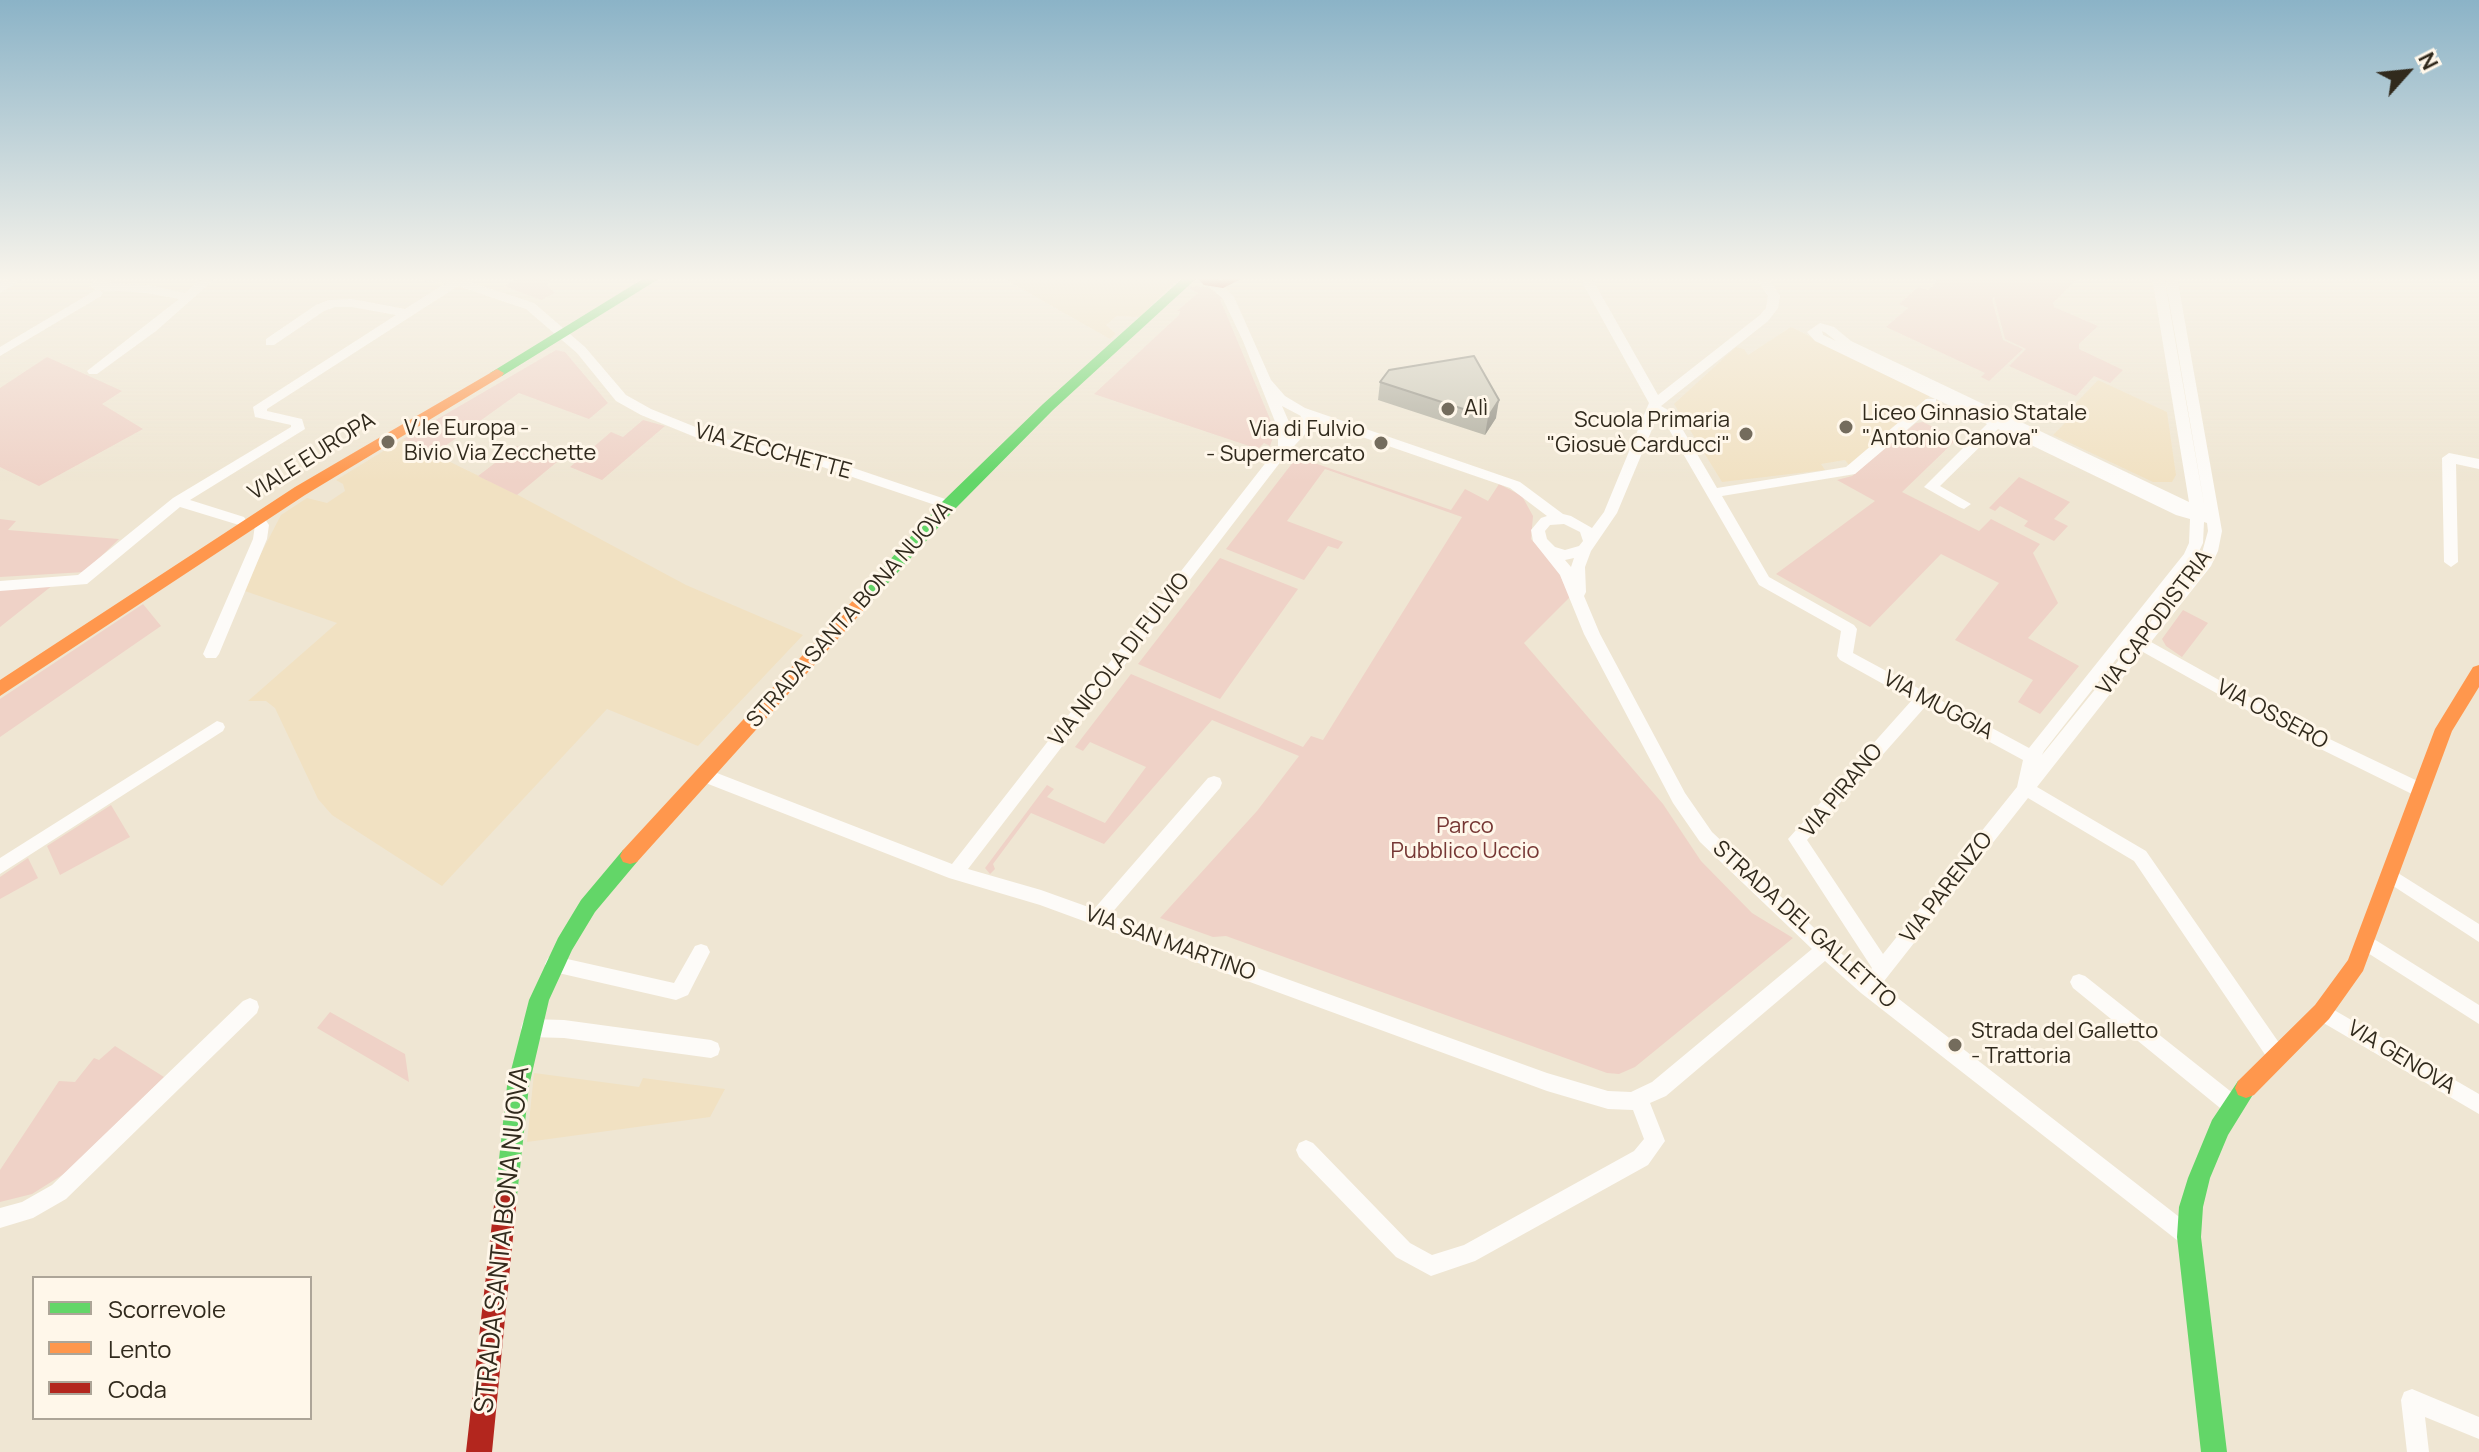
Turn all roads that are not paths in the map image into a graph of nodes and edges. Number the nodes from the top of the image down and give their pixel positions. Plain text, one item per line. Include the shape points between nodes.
1 (127, 345) edge
2 (357, 345) edge
3 (535, 345) edge
4 (536, 345) edge
5 (575, 345) edge
6 (1117, 345) edge
7 (1250, 345) edge
8 (1620, 345) edge
9 (1732, 345) edge
10 (1834, 345) edge
11 (1849, 345) edge
12 (2169, 345) edge
13 (2180, 345) edge
14 (93, 371) dead end
15 (1267, 383) junction
16 (1931, 402) dead end
17 (1654, 410) junction
18 (1307, 414) junction
19 (1998, 420) junction
20 (1328, 421) junction
21 (1285, 429) junction
22 (1301, 430) junction
23 (1285, 447) junction
24 (2479, 464) edge
25 (2193, 485) junction
26 (1712, 493) junction
27 (1530, 497) junction
28 (2164, 499) junction
29 (178, 501) junction
30 (1614, 504) junction
31 (1964, 504) dead end
32 (949, 505) junction
33 (2203, 516) junction
34 (258, 519) junction
35 (239, 520) junction
36 (1566, 520) junction
37 (1538, 530) junction
38 (2198, 535) junction
39 (1587, 545) junction
40 (1550, 551) junction
41 (2451, 562) dead end
42 (0, 586) edge
43 (1580, 602) junction
44 (2127, 635) junction
45 (2142, 643) junction
46 (211, 654) dead end
47 (0, 677) edge
48 (2476, 682) edge
49 (0, 689) edge
50 (1923, 698) junction
51 (217, 727) dead end
52 (2039, 761) junction
53 (704, 775) junction
54 (1214, 783) dead end
55 (2025, 788) junction
56 (2420, 790) junction
57 (0, 867) edge
58 (955, 873) junction
59 (2390, 875) junction
60 (1097, 918) junction
61 (2479, 934) edge
62 (2366, 942) junction
63 (1825, 950) junction
64 (701, 952) dead end
65 (554, 964) junction
66 (1883, 970) junction
67 (2079, 982) dead end
68 (1868, 987) junction
69 (250, 1007) dead end
70 (2322, 1012) junction
71 (2479, 1015) edge
72 (530, 1028) junction
73 (711, 1049) dead end
74 (2277, 1056) junction
75 (1639, 1099) junction
76 (2232, 1105) junction
77 (2479, 1105) edge
78 (1306, 1150) dead end
79 (0, 1218) edge
80 (2189, 1237) junction
81 (2479, 1428) edge
82 (479, 1452) edge
83 (2214, 1452) edge
84 (2418, 1452) edge

1 - 14 street
2 - 29 street via 258,409 297,422 293,435
3 - 35 street, VIALE EUROPA
4 - 34 street, VIALE EUROPA
5 - 32 street, VIA ZECCHETTE via 621,398 646,412 722,443 804,456
6 - 32 street, STRADA SANTA BONA NUOVA
7 - 15 street
8 - 17 street
9 - 17 street, STRADA DEL GALLETTO
10 - 19 street
11 - 19 street
12 - 25 street, VIA CAPODISTRIA
13 - 33 street, VIA CAPODISTRIA
15 - 18 street via 1284,403
15 - 21 street
16 - 26 street via 1850,471
17 - 26 street via 1677,435
17 - 30 street, STRADA DEL GALLETTO
18 - 20 street
18 - 21 street via 1290,419
18 - 22 street, VIA NICOLA DI FULVIO
19 - 28 street
19 - 31 street via 1931,487
20 - 22 street
20 - 27 street via 1499,478
21 - 23 street
22 - 23 street, VIA NICOLA DI FULVIO
23 - 58 street, VIA NICOLA DI FULVIO
24 - 41 street via 2449,458
25 - 28 street
25 - 33 street, VIA CAPODISTRIA
26 - 50 street, VIA MUGGIA via 1764,581 1849,629 1845,656
27 - 36 street
27 - 37 street
28 - 33 street
28 - 38 street
29 - 35 street
29 - 42 street via 82,580
30 - 36 street via 1597,517
30 - 39 street, STRADA DEL GALLETTO
32 - 53 street, STRADA SANTA BONA NUOVA
33 - 38 street, VIA CAPODISTRIA
33 - 45 street, VIA CAPODISTRIA via 2214,541 2206,562
34 - 46 street via 260,539
34 - 49 street, VIALE EUROPA
35 - 47 street, VIALE EUROPA
36 - 37 street via 1546,521
36 - 39 street via 1586,529
37 - 40 street
38 - 44 street, VIA CAPODISTRIA via 2190,556
39 - 40 street via 1572,555
39 - 43 street, STRADA DEL GALLETTO via 1578,574
40 - 43 street, STRADA DEL GALLETTO
43 - 63 street, STRADA DEL GALLETTO via 1596,642 1696,825
44 - 45 street, VIA OSSERO
44 - 52 street, VIA CAPODISTRIA
45 - 52 street, VIA CAPODISTRIA
45 - 56 street, VIA OSSERO via 2290,727
48 - 56 street via 2444,729
50 - 52 street, VIA MUGGIA
50 - 66 street, VIA PIRANO via 1797,839
51 - 57 street
52 - 55 street, VIA PARENZO
53 - 58 street, VIA SAN MARTINO
53 - 65 street, STRADA SANTA BONA NUOVA via 588,906
54 - 60 street
55 - 66 street, VIA PARENZO
55 - 74 street via 2140,856
56 - 59 street
58 - 60 street, VIA SAN MARTINO
59 - 61 street
59 - 62 street
60 - 75 street, VIA SAN MARTINO via 1547,1082 1608,1100
62 - 70 street via 2349,978
62 - 71 street
63 - 68 street, STRADA DEL GALLETTO
63 - 75 street via 1670,1081
64 - 65 street via 676,992
65 - 72 street, STRADA SANTA BONA NUOVA
66 - 68 street, VIA PARENZO
67 - 76 street
68 - 80 street, STRADA DEL GALLETTO
69 - 79 street via 59,1192 26,1211
70 - 74 street
70 - 77 street, VIA GENOVA
72 - 73 street
72 - 82 street, STRADA SANTA BONA NUOVA via 518,1086
74 - 76 street
75 - 78 street via 1655,1141 1641,1158 1468,1254 1431,1266 1403,1250
76 - 80 street via 2199,1178
80 - 83 street
81 - 84 street via 2412,1400

